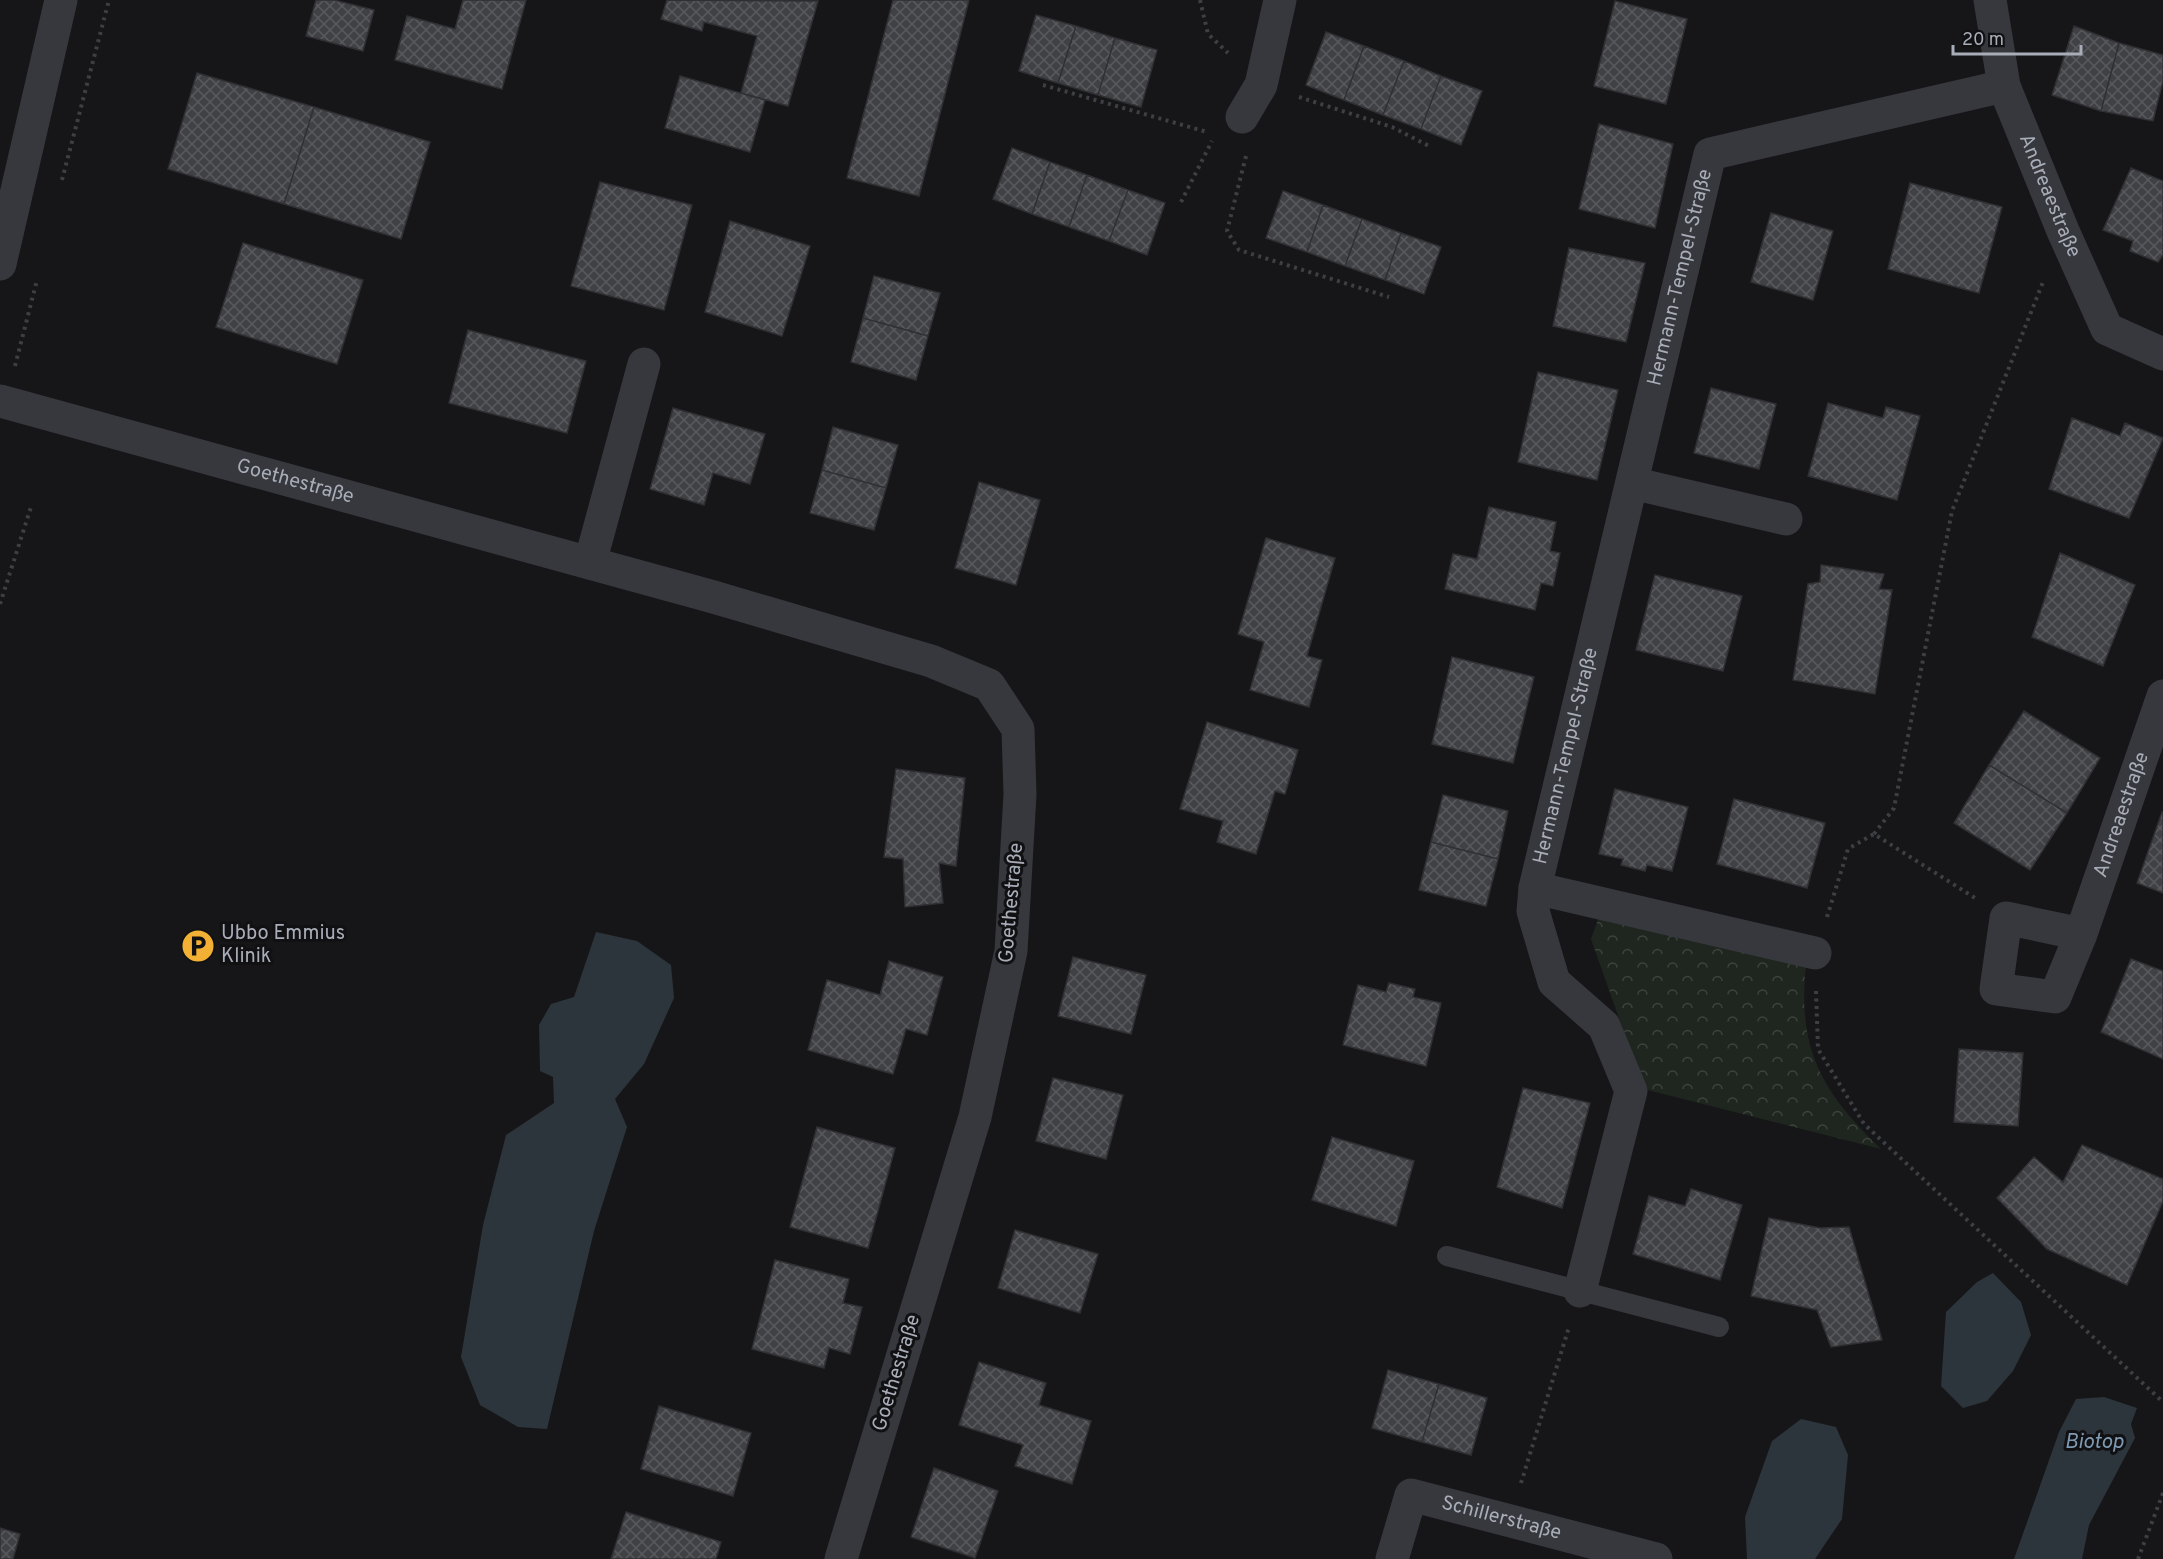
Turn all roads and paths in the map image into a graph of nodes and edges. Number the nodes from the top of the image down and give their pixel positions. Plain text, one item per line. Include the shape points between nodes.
1 (61, 0) edge
2 (1280, 0) edge
3 (1990, 0) edge
4 (1043, 85) dead end
5 (2004, 86) junction
6 (1242, 117) joint
7 (1181, 202) dead end
8 (2063, 231) junction
9 (0, 264) edge
10 (1389, 297) dead end
11 (2163, 354) edge
12 (644, 364) dead end
13 (0, 401) edge
14 (1632, 483) junction
15 (31, 507) dead end
16 (1786, 519) dead end
17 (590, 563) junction
18 (0, 604) edge
19 (2163, 696) edge
20 (1874, 834) junction
21 (1535, 888) junction
22 (2006, 918) junction
23 (2081, 934) junction
24 (1815, 953) junction
25 (1447, 1256) dead end
26 (1580, 1291) junction
27 (1719, 1327) dead end
28 (2163, 1402) edge
29 (2163, 1494) edge
30 (1509, 1521) junction
31 (841, 1559) edge
32 (1392, 1559) edge
33 (1656, 1559) edge
34 (2138, 1559) edge

1 - 9 street
2 - 6 street via 1261,85
3 - 5 street, Andreaestraße
4 - 7 path via 1215,135
5 - 8 street, Andreaestraße
5 - 14 street, Hermann-Tempel-Straße via 1710,154
6 - 10 path via 1247,160 1227,231 1239,250
8 - 11 street, Andreaestraße via 2107,329
8 - 20 path via 1952,511 1894,808
12 - 17 street
13 - 17 street, Goethestraße
14 - 16 street
14 - 21 street, Hermann-Tempel-Straße
15 - 18 path
17 - 31 street, Goethestraße via 931,661 989,686 1018,729 1020,794 1011,951 975,1117
19 - 23 street, Andreaestraße
20 - 22 path
20 - 24 path via 1848,849
21 - 24 street, Hermann-Tempel-Straße
21 - 26 street, Hermann-Tempel-Straße via 1533,911 1554,982 1604,1026 1631,1091
22 - 23 street
22 - 23 street, Andreaestraße via 1996,989 2055,997
24 - 28 path via 1818,1049 1864,1124
25 - 26 lane
26 - 27 lane
26 - 30 path
29 - 34 path
30 - 32 street, Schillerstraße via 1411,1495
30 - 33 street, Schillerstraße

